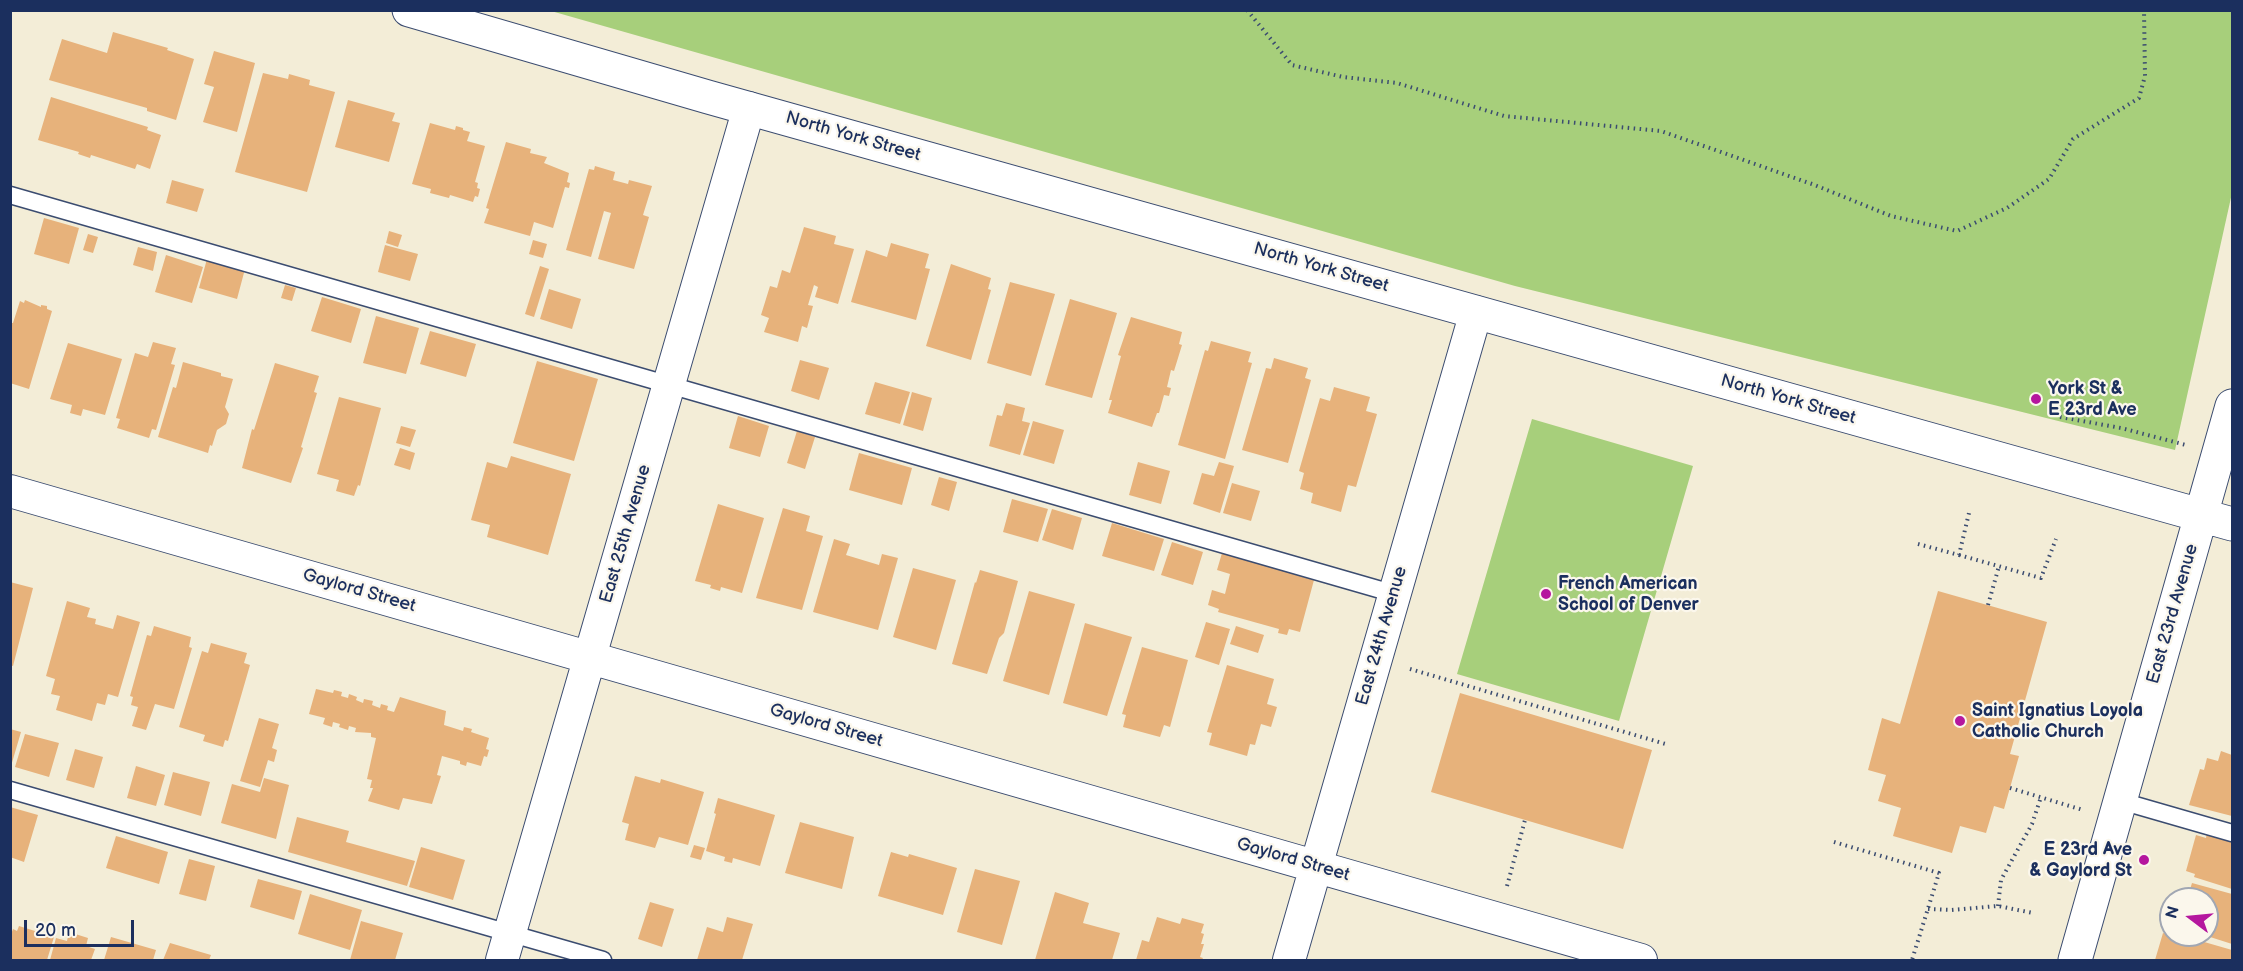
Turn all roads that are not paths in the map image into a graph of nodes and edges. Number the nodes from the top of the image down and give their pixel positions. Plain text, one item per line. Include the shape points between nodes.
1 (409, 10) edge
2 (750, 108) junction
3 (10, 195) edge
4 (1476, 312) junction
5 (669, 385) junction
6 (2232, 406) edge
7 (10, 491) edge
8 (2201, 516) junction
9 (2232, 524) edge
10 (1395, 594) junction
11 (590, 658) junction
12 (10, 790) edge
13 (2121, 801) junction
14 (2232, 832) edge
15 (1316, 867) junction
16 (506, 947) edge
17 (603, 960) edge
18 (1288, 960) edge
19 (1641, 960) edge
20 (2075, 960) edge

1 - 2 main road, North York Street
2 - 4 main road, North York Street
2 - 5 street, East 25th Avenue
3 - 5 lane
4 - 8 main road, North York Street
4 - 10 street, East 24th Avenue
5 - 10 lane
5 - 11 street, East 25th Avenue
6 - 8 main road, East 23rd Avenue
7 - 11 street, Gaylord Street
8 - 9 main road, North York Street
8 - 13 main road, East 23rd Avenue
10 - 15 street, East 24th Avenue
11 - 15 street, Gaylord Street
11 - 16 street, East 25th Avenue
12 - 16 lane
13 - 14 lane
13 - 20 main road, East 23rd Avenue
15 - 18 street, East 24th Avenue
15 - 19 street, Gaylord Street
16 - 17 lane

